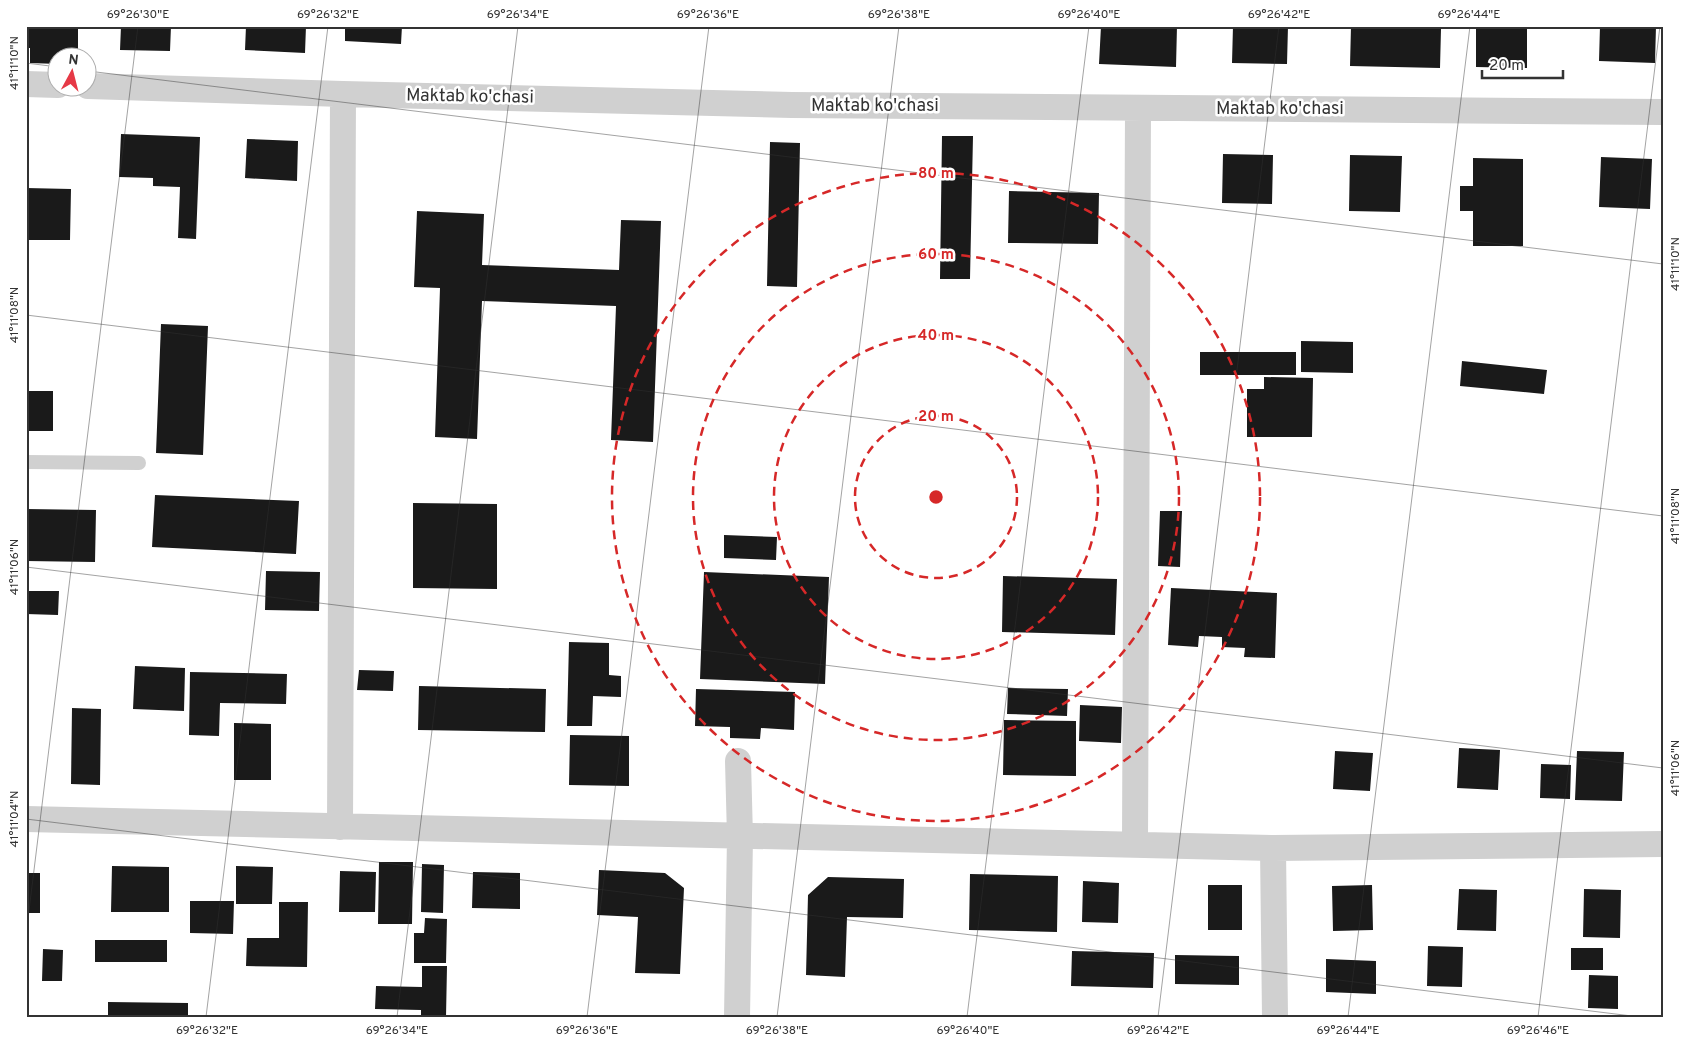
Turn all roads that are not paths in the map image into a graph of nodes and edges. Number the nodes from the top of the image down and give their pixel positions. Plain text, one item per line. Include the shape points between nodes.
1 (26, 84) edge
2 (48, 85) edge
3 (98, 86) edge
4 (343, 94) junction
5 (1138, 108) junction
6 (1663, 112) edge
7 (26, 462) edge
8 (139, 463) dead end
9 (738, 761) dead end
10 (26, 819) edge
11 (340, 827) junction
12 (740, 837) junction
13 (1136, 844) junction
14 (1663, 844) edge
15 (1273, 848) junction
16 (737, 1017) edge
17 (1275, 1017) edge

1 - 2 street
3 - 4 street, Maktab ko'chasi
4 - 5 street, Maktab ko'chasi via 792,105
4 - 11 street
5 - 6 street, Maktab ko'chasi
5 - 13 street
7 - 8 lane
9 - 12 street
10 - 11 street
11 - 12 street
12 - 13 street
12 - 16 street
13 - 15 street
14 - 15 street
15 - 17 street

